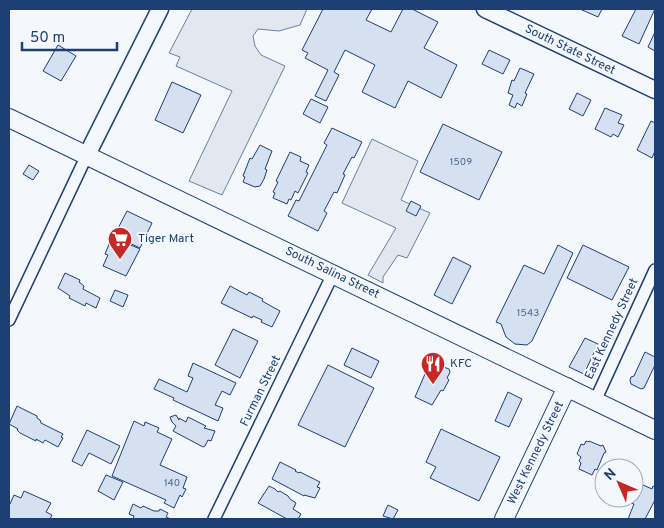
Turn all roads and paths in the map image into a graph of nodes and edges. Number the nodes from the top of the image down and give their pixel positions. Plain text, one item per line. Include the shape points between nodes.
1 (160, 9) edge
2 (485, 9) edge
3 (655, 90) edge
4 (9, 118) edge
5 (87, 155) junction
6 (655, 270) edge
7 (333, 274) junction
8 (9, 320) edge
9 (567, 388) junction
10 (595, 400) junction
11 (655, 430) edge
12 (214, 519) edge
13 (504, 519) edge

1 - 5 street
2 - 3 street, South State Street
4 - 5 main road, South Salina Street
5 - 7 main road, South Salina Street
5 - 8 street
6 - 10 street, East Kennedy Street
7 - 9 main road, South Salina Street
7 - 12 street, Furman Street
9 - 10 main road, South Salina Street
9 - 13 main road, West Kennedy Street
10 - 11 main road, South Salina Street

